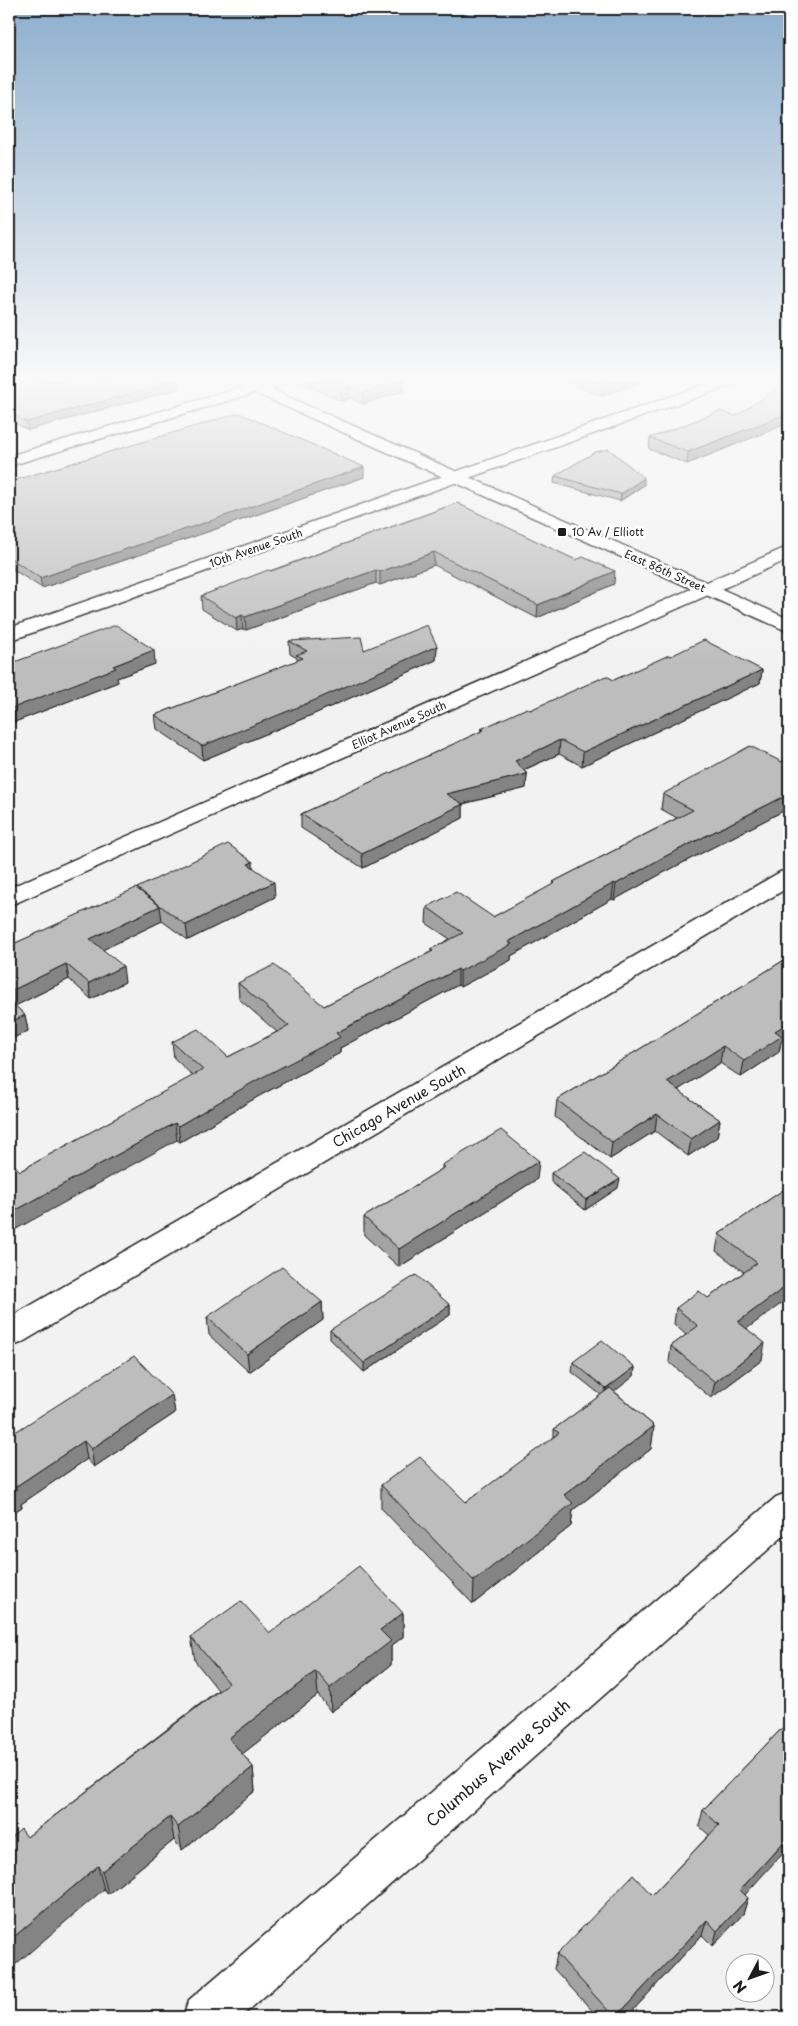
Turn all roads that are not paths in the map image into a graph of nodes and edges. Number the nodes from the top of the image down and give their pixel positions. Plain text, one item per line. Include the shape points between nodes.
1 (450, 476) edge
2 (462, 476) edge
3 (455, 478) junction
4 (789, 552) edge
5 (706, 589) junction
6 (789, 626) edge
7 (9, 635) edge
8 (789, 878) edge
9 (9, 897) edge
10 (9, 1334) edge
11 (789, 1508) edge
12 (206, 2017) edge

1 - 3 street, East 86th Street
2 - 3 street, 10th Avenue South
3 - 5 street, East 86th Street
3 - 7 street, 10th Avenue South
4 - 5 street, Elliot Avenue South
5 - 6 street, East 86th Street
5 - 9 street, Elliot Avenue South
8 - 10 street, Chicago Avenue South
11 - 12 street, Columbus Avenue South

